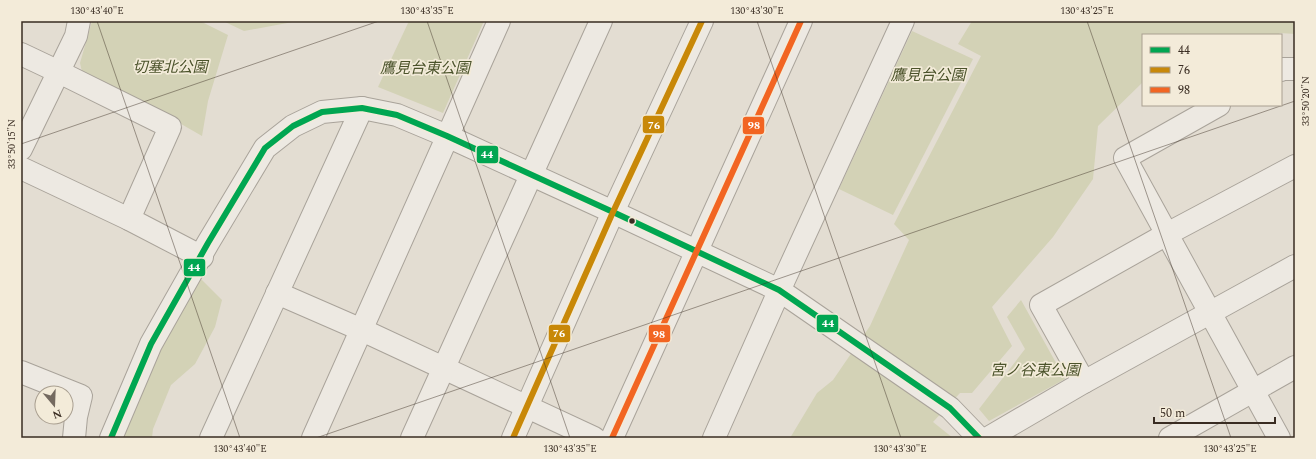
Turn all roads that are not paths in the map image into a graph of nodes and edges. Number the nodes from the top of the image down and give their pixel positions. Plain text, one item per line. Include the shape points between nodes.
1 (79, 21) edge
2 (499, 21) edge
3 (601, 21) edge
4 (702, 21) edge
5 (801, 21) edge
6 (903, 21) edge
7 (21, 54) edge
8 (1295, 69) edge
9 (1282, 70) edge
10 (59, 72) junction
11 (1217, 106) edge
12 (362, 108) junction
13 (447, 136) junction
14 (21, 149) edge
15 (1295, 166) edge
16 (21, 168) edge
17 (531, 175) junction
18 (613, 212) junction
19 (129, 219) junction
20 (1167, 234) junction
21 (696, 252) junction
22 (202, 256) junction
23 (1295, 266) edge
24 (779, 290) junction
25 (277, 293) junction
26 (1210, 313) junction
27 (362, 330) junction
28 (1295, 367) edge
29 (444, 368) junction
30 (21, 372) edge
31 (1084, 382) junction
32 (1253, 390) junction
33 (526, 408) junction
34 (74, 438) edge
35 (111, 438) edge
36 (211, 438) edge
37 (313, 438) edge
38 (412, 438) edge
39 (513, 438) edge
40 (594, 438) edge
41 (612, 438) edge
42 (714, 438) edge
43 (979, 438) edge
44 (988, 438) edge
45 (1170, 438) edge
46 (1280, 438) edge

1 - 10 street via 76,36
2 - 13 street
3 - 17 street
4 - 18 street
5 - 21 street
6 - 24 street
7 - 10 street
8 - 9 street
10 - 14 street
10 - 19 street via 170,127
11 - 20 street via 1125,158
12 - 13 street via 397,115
12 - 22 street via 322,112 293,126 265,148
12 - 25 street
13 - 17 street
13 - 27 street
15 - 20 street
16 - 19 street
17 - 18 street
17 - 29 street
18 - 21 street
18 - 33 street
19 - 22 street
20 - 26 street
20 - 31 street via 1041,306
21 - 24 street
21 - 41 street
22 - 35 street via 151,344
23 - 26 street
24 - 42 street
24 - 43 street via 950,408
25 - 27 street
25 - 36 street
26 - 31 street
26 - 32 street
27 - 29 street
27 - 37 street
28 - 32 street
29 - 33 street
29 - 38 street
30 - 34 street via 81,396
31 - 44 street
32 - 45 street
32 - 46 street
33 - 39 street
33 - 40 street

